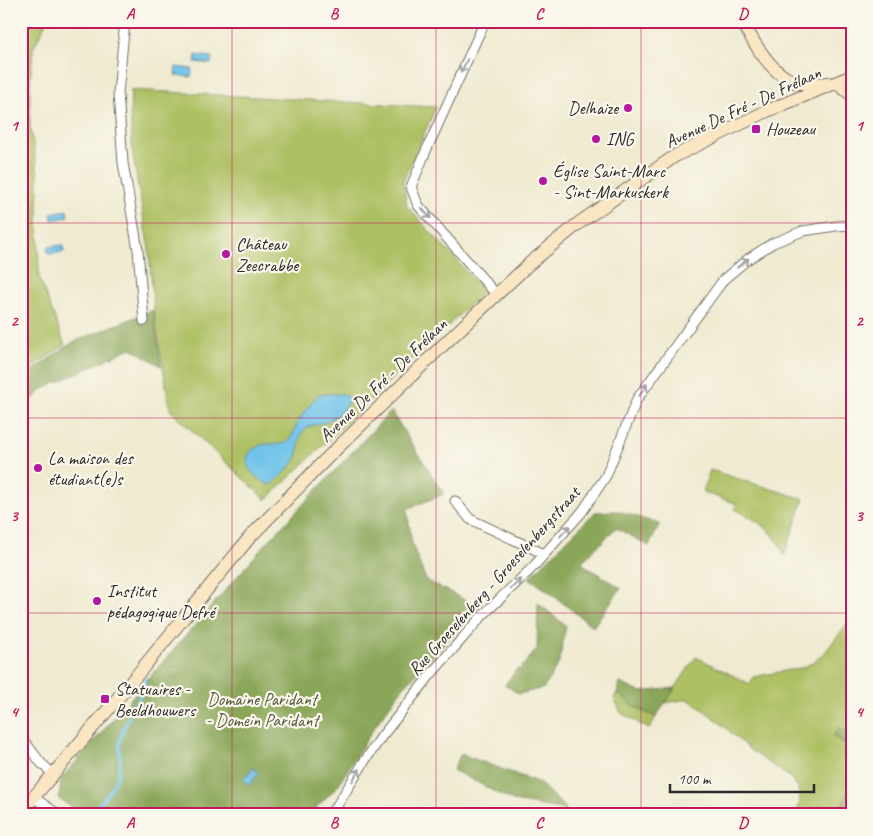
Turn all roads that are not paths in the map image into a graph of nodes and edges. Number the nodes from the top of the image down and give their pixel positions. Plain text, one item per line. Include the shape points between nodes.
1 (125, 21) edge
2 (485, 21) edge
3 (742, 21) edge
4 (852, 76) edge
5 (836, 83) junction
6 (852, 95) edge
7 (852, 226) edge
8 (496, 294) junction
9 (144, 321) dead end
10 (455, 501) dead end
11 (544, 554) junction
12 (21, 737) edge
13 (53, 774) junction
14 (33, 797) junction
15 (21, 812) edge
16 (59, 815) edge
17 (328, 815) edge

1 - 9 street via 118,93
2 -> 8 street via 412,187 418,204
3 - 5 main road via 760,52 787,78 799,84
4 - 5 main road, Avenue De Fré - De Frélaan
5 - 6 main road
5 - 8 main road, Avenue De Fré - De Frélaan via 767,111 668,160 551,245
11 -> 7 street, Rue Groeselenberg - Groeselenbergstraat via 582,512 601,484 637,399 724,279 773,243 803,232
8 - 13 main road, Avenue De Fré - De Frélaan via 256,531
10 - 11 street via 470,519
17 -> 11 street, Rue Groeselenberg - Groeselenbergstraat via 382,736 432,673 482,616
12 - 13 street
13 - 14 main road, Avenue De Fré - De Frélaan
14 - 15 main road, Avenue De Fré - De Frélaan
14 - 16 street

